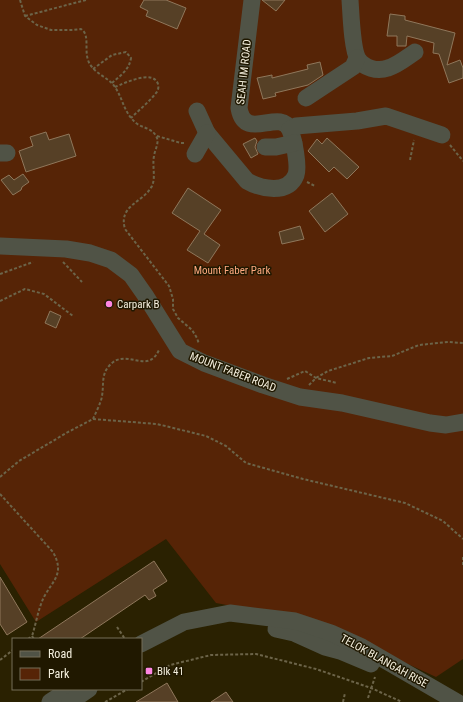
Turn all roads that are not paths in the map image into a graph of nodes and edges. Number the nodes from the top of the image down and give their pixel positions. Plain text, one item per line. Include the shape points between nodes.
1 (252, 0) edge
2 (350, 0) edge
3 (415, 52) dead end
4 (357, 58) junction
5 (306, 98) dead end
6 (197, 110) dead end
7 (442, 135) road end
8 (292, 136) junction
9 (265, 147) dead end
10 (0, 246) edge
11 (463, 422) edge
12 (328, 640) junction
13 (142, 643) edge
14 (142, 655) edge
15 (68, 690) edge
16 (88, 690) edge
17 (50, 702) edge
18 (70, 702) edge
19 (434, 702) edge
20 (457, 702) edge

1 - 8 street, SEAH IM ROAD via 240,113 246,122 251,124 275,121 286,124
2 - 4 street
3 - 4 street via 388,68 378,70 369,68
4 - 5 street via 353,67
6 - 8 street via 201,142 256,186 283,187 293,180 297,169
7 - 8 street via 386,116 296,126
8 - 9 street via 276,147
10 - 11 street, MOUNT FABER ROAD via 90,252 111,260 131,275 180,351 204,363 300,397 342,403 430,423 446,425
12 - 13 street, TELOK BLANGAH RISE via 295,621 230,613 184,622
12 - 14 street, TELOK BLANGAH RISE via 255,625 234,624 183,633
12 - 19 street, TELOK BLANGAH RISE via 340,651 395,677
12 - 20 street, TELOK BLANGAH RISE via 362,647
15 - 17 street
16 - 18 street

